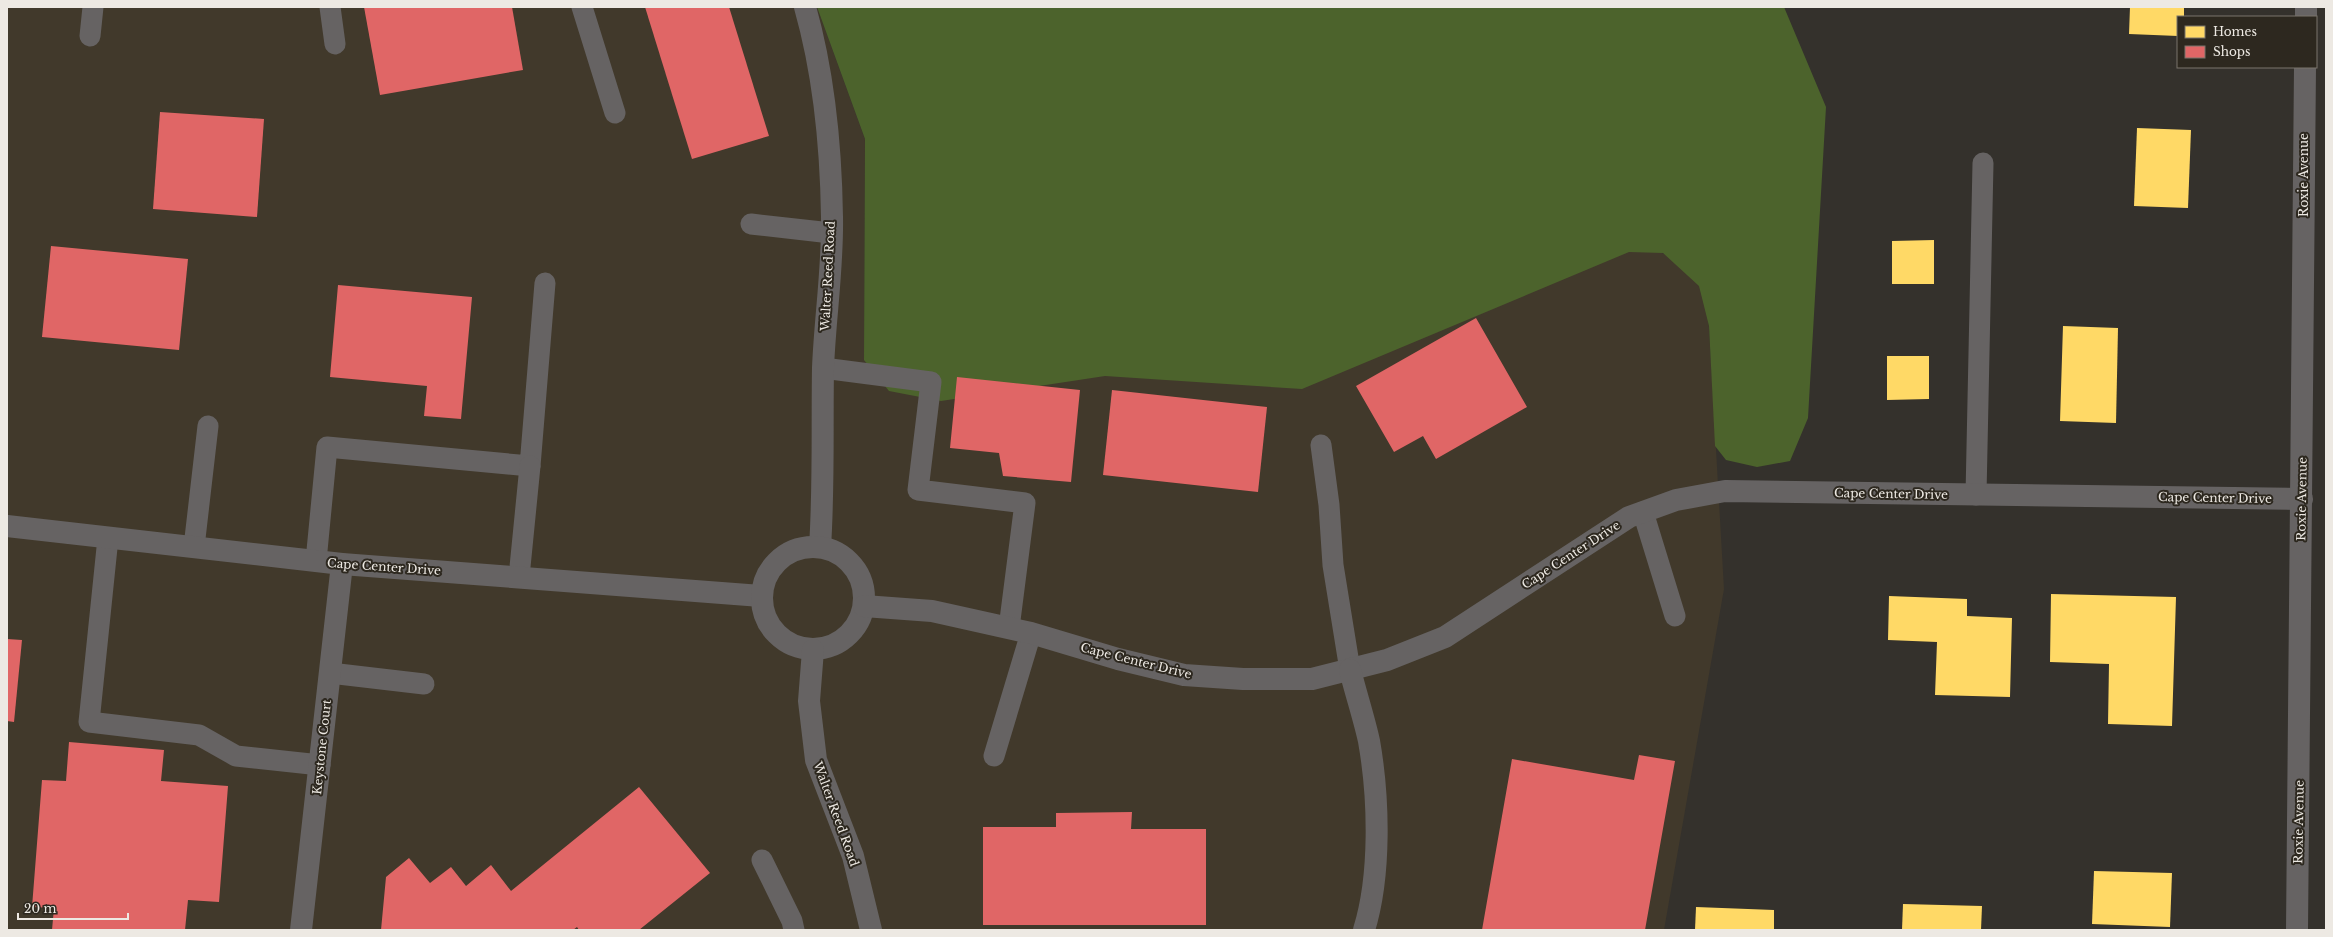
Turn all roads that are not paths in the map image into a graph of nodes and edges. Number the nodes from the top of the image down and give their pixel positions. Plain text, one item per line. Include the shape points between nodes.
1 (93, 7) edge
2 (330, 7) edge
3 (582, 7) edge
4 (804, 7) edge
5 (90, 36) dead end
6 (335, 44) dead end
7 (2305, 68) edge
8 (615, 113) dead end
9 (1983, 163) dead end
10 (750, 224) dead end
11 (831, 233) junction
12 (545, 282) dead end
13 (823, 368) junction
14 (208, 426) dead end
15 (1321, 445) dead end
16 (530, 466) junction
17 (1976, 495) junction
18 (2302, 499) junction
19 (1643, 512) junction
20 (7, 526) edge
21 (108, 538) junction
22 (820, 546) junction
23 (194, 547) junction
24 (316, 561) junction
25 (342, 564) junction
26 (518, 577) junction
27 (761, 596) junction
28 (864, 606) junction
29 (1675, 616) dead end
30 (1009, 628) junction
31 (1031, 633) junction
32 (813, 650) junction
33 (1350, 670) junction
34 (330, 673) junction
35 (424, 684) dead end
36 (994, 756) dead end
37 (320, 765) junction
38 (762, 860) dead end
39 (301, 930) edge
40 (794, 930) edge
41 (871, 930) edge
42 (1364, 930) edge
43 (2298, 930) edge

1 - 5 lane
2 - 6 lane
3 - 8 lane
4 - 11 street, Walter Reed Road via 810,26 826,118
7 - 18 street, Roxie Avenue
9 - 17 lane
10 - 11 lane
11 - 13 street, Walter Reed Road
12 - 16 lane
13 - 22 street, Walter Reed Road via 823,506
13 - 30 lane via 931,382 918,490 1025,503
14 - 23 lane
15 - 33 lane via 1333,565
16 - 24 lane via 327,447
16 - 26 lane
17 - 18 street, Cape Center Drive
17 - 19 street, Cape Center Drive via 1725,491 1676,500
18 - 43 street, Roxie Avenue
19 - 29 lane
19 - 33 street, Cape Center Drive via 1629,517 1445,637 1387,660
20 - 21 street, Cape Center Drive
21 - 23 street, Cape Center Drive
21 - 37 lane via 89,722 199,735 236,756
22 - 27 street via 802,547 786,554 773,565 764,580
22 - 28 street via 836,552 850,562 860,577 865,594
23 - 24 street, Cape Center Drive
24 - 25 street, Cape Center Drive
25 - 26 street, Cape Center Drive
25 - 34 street, Keystone Court
26 - 27 street, Cape Center Drive
27 - 32 street via 765,618 782,640 797,647
28 - 30 street, Cape Center Drive via 932,610
28 - 32 street via 856,627 844,639 830,647
30 - 31 street, Cape Center Drive
31 - 33 street, Cape Center Drive via 1118,659 1184,674 1243,679 1312,679
31 - 36 lane
32 - 41 street, Walter Reed Road via 809,701 816,760 853,856
33 - 42 street via 1368,741 1376,808 1375,866
34 - 35 lane
34 - 37 street, Keystone Court
37 - 39 street, Keystone Court
38 - 40 lane

